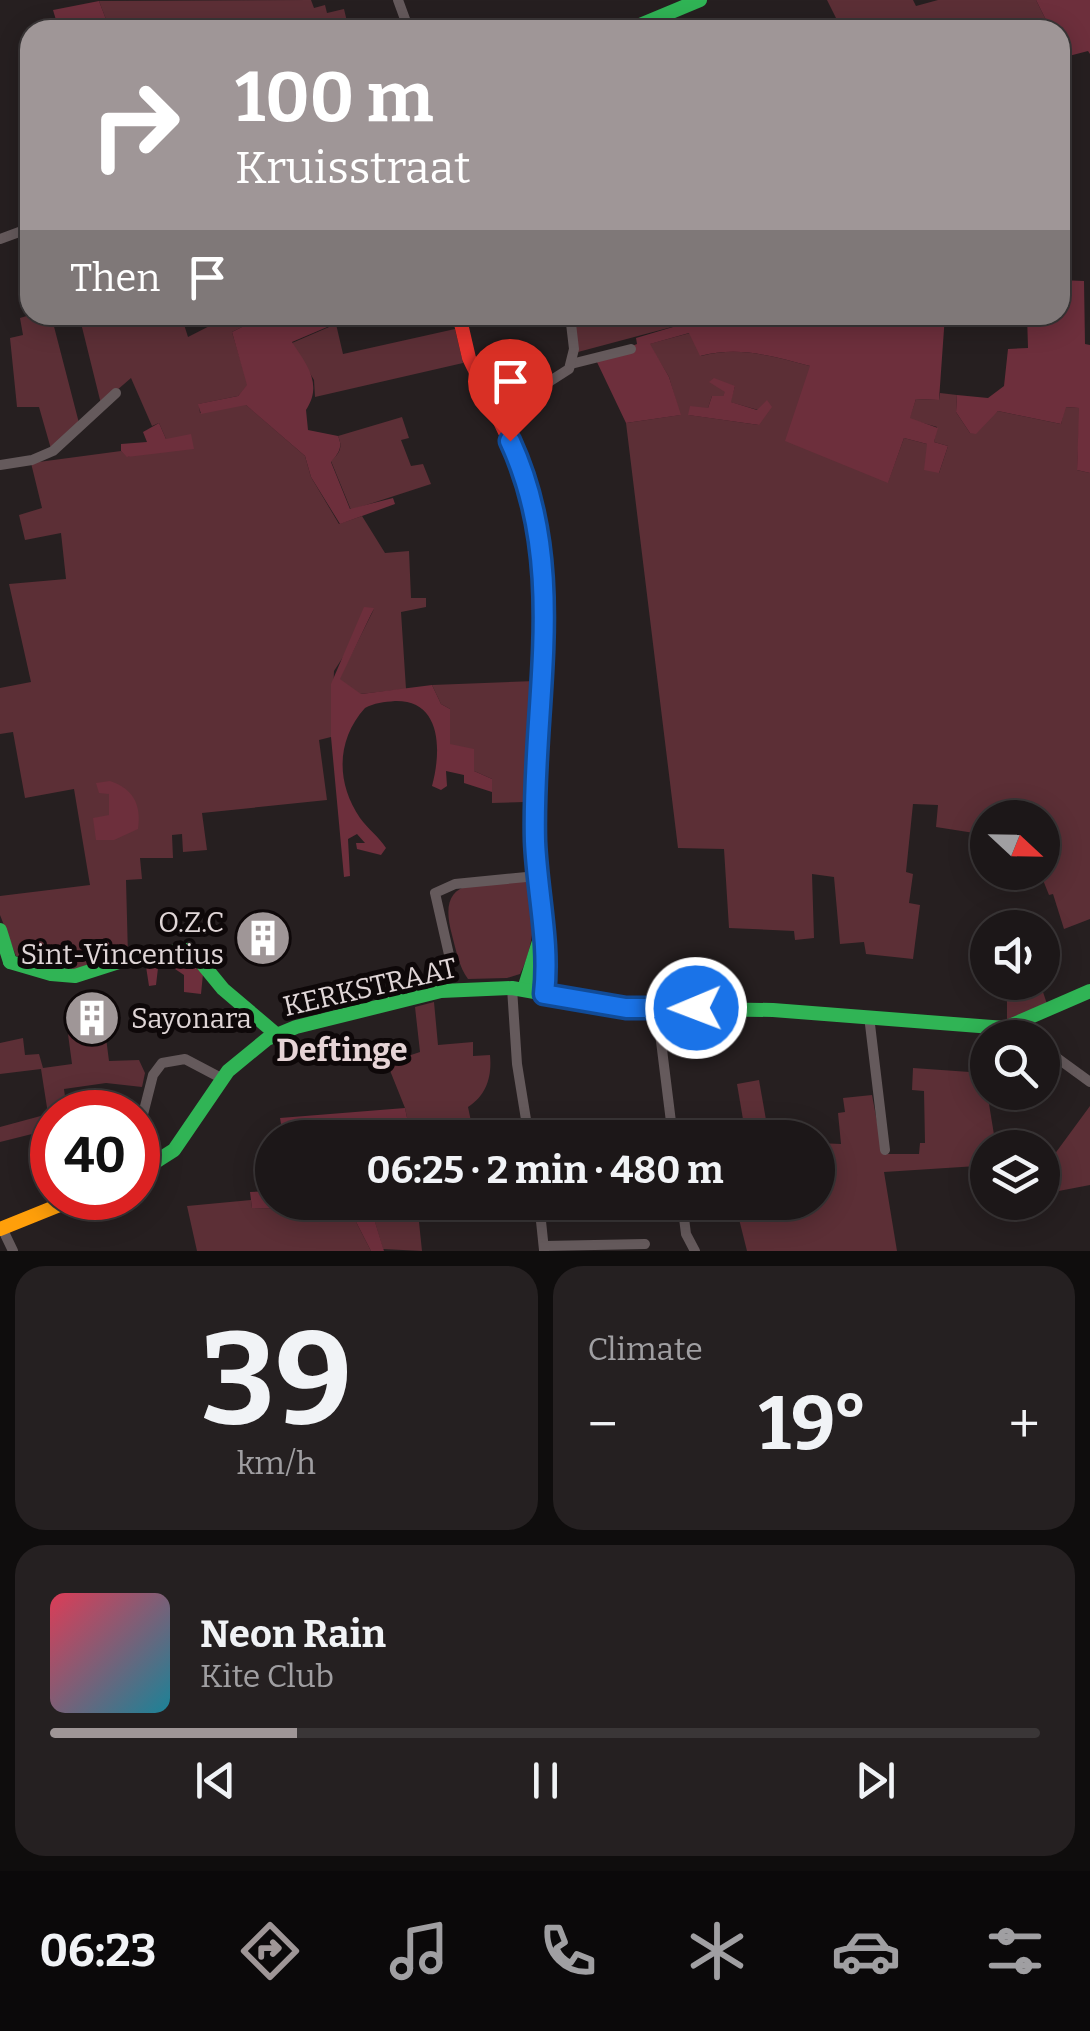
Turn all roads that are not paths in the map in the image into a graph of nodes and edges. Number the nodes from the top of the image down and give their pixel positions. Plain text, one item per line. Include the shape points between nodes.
1 (700, 0) edge
2 (652, 20) edge
3 (462, 325) edge
4 (571, 325) edge
5 (631, 350) dead end
6 (571, 364) junction
7 (116, 393) dead end
8 (497, 416) junction
9 (0, 465) edge
10 (537, 876) junction
11 (0, 930) edge
12 (542, 934) junction
13 (450, 958) dead end
14 (5, 966) edge
15 (518, 989) junction
16 (1090, 991) edge
17 (544, 994) junction
18 (657, 1010) junction
19 (870, 1016) junction
20 (1026, 1020) edge
21 (970, 1023) edge
22 (276, 1034) junction
23 (1060, 1060) edge
24 (223, 1078) junction
25 (1090, 1082) edge
26 (149, 1090) edge
27 (526, 1120) edge
28 (671, 1120) edge
29 (885, 1150) dead end
30 (160, 1160) edge
31 (30, 1217) edge
32 (541, 1220) edge
33 (684, 1220) edge
34 (1, 1228) edge
35 (645, 1244) dead end
36 (544, 1248) edge
37 (13, 1251) edge
38 (695, 1251) edge

1 - 2 street
3 - 8 street via 469,358
4 - 6 street
5 - 6 street
6 - 8 street
7 - 9 street via 53,451
8 - 10 street via 522,467 540,534 545,662
10 - 12 street
10 - 13 street, KERKSTRAAT via 455,884 436,893
11 - 14 street
12 - 15 street
12 - 17 street
14 - 22 street via 75,976 185,950
15 - 17 street, KERKSTRAAT
15 - 22 street, KERKSTRAAT via 441,992
15 - 27 street via 517,1064
16 - 20 street
17 - 18 street, KERKSTRAAT
18 - 19 street, KERKSTRAAT
18 - 28 street
19 - 21 street, KERKSTRAAT
19 - 29 street
22 - 24 street, KERKSTRAAT
23 - 25 street
24 - 26 street via 185,1058 162,1063
24 - 30 street, KERKSTRAAT via 188,1134
31 - 34 street
32 - 36 street
33 - 38 street
34 - 37 street
35 - 36 street

